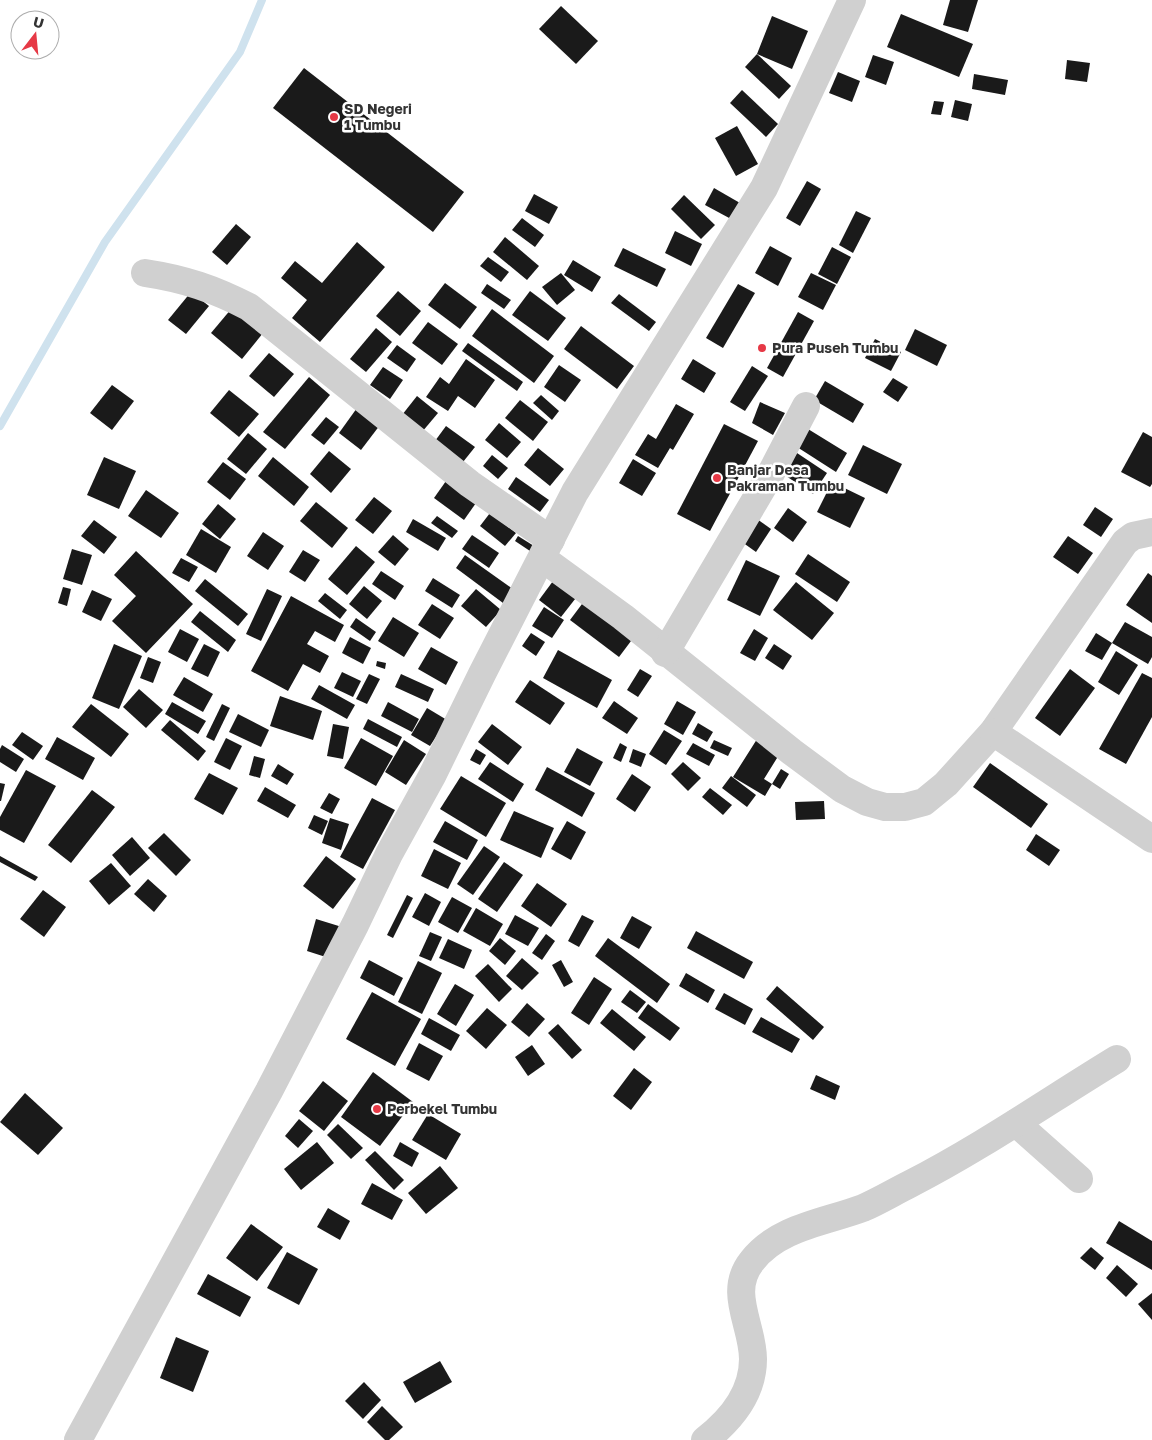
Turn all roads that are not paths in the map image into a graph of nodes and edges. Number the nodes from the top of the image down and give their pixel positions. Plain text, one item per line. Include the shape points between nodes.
1 (852, 0) edge
2 (145, 273) dead end
3 (806, 406) dead end
4 (1152, 532) edge
5 (546, 549) junction
6 (665, 652) junction
7 (993, 732) junction
8 (1152, 839) edge
9 (1118, 1059) dead end
10 (1016, 1124) junction
11 (1079, 1179) dead end
12 (78, 1440) edge
13 (705, 1440) edge

1 - 5 street via 764,188 599,452
2 - 5 street via 207,287 249,307
3 - 6 street via 770,475
4 - 7 street via 1133,536 1125,542
5 - 6 street
5 - 12 street via 269,1091
6 - 7 street via 842,789 885,807 905,807 924,802 946,784
7 - 8 street
9 - 10 street
10 - 11 street
10 - 13 street via 947,1165 863,1207 802,1227 760,1251 744,1273 740,1289 753,1358 749,1386 736,1410

